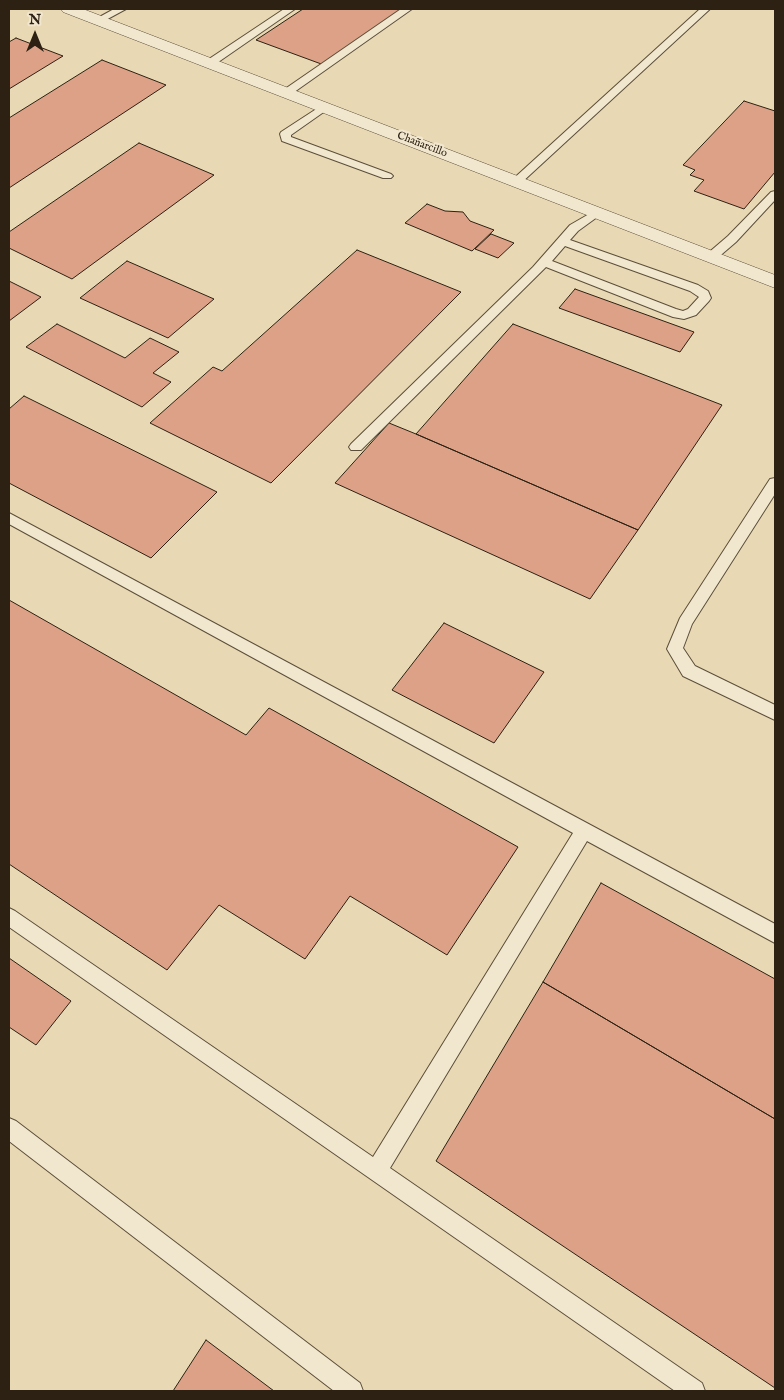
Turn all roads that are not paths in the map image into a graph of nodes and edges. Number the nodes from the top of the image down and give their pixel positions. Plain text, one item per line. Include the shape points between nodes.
1 (69, 9) edge
2 (121, 9) edge
3 (290, 9) edge
4 (407, 9) edge
5 (705, 9) edge
6 (99, 20) junction
7 (210, 63) junction
8 (286, 93) junction
9 (324, 107) junction
10 (387, 176) dead end
11 (516, 182) junction
12 (775, 194) edge
13 (596, 213) junction
14 (563, 241) junction
15 (711, 257) junction
16 (544, 262) junction
17 (775, 282) edge
18 (356, 447) dead end
19 (775, 483) edge
20 (9, 518) edge
21 (775, 713) edge
22 (584, 831) junction
23 (9, 917) edge
24 (775, 934) edge
25 (9, 1128) edge
26 (376, 1172) junction
27 (352, 1391) edge
28 (694, 1391) edge

1 - 6 street, Chañarcillo
2 - 6 lane
3 - 7 lane
4 - 8 lane
5 - 11 lane
6 - 7 street, Chañarcillo
7 - 8 street, Chañarcillo
8 - 9 street, Chañarcillo
9 - 10 lane via 285,134 286,138
9 - 11 street, Chañarcillo
11 - 13 street, Chañarcillo
12 - 15 lane
13 - 14 lane via 574,228
13 - 15 street, Chañarcillo
14 - 16 lane
14 - 16 lane via 694,288 705,298 692,312 684,315 673,313
15 - 17 street, Chañarcillo
16 - 18 lane
19 - 21 lane via 685,622 675,649 689,671
20 - 22 lane
22 - 24 lane
22 - 26 lane
23 - 26 lane
25 - 27 lane
26 - 28 lane

